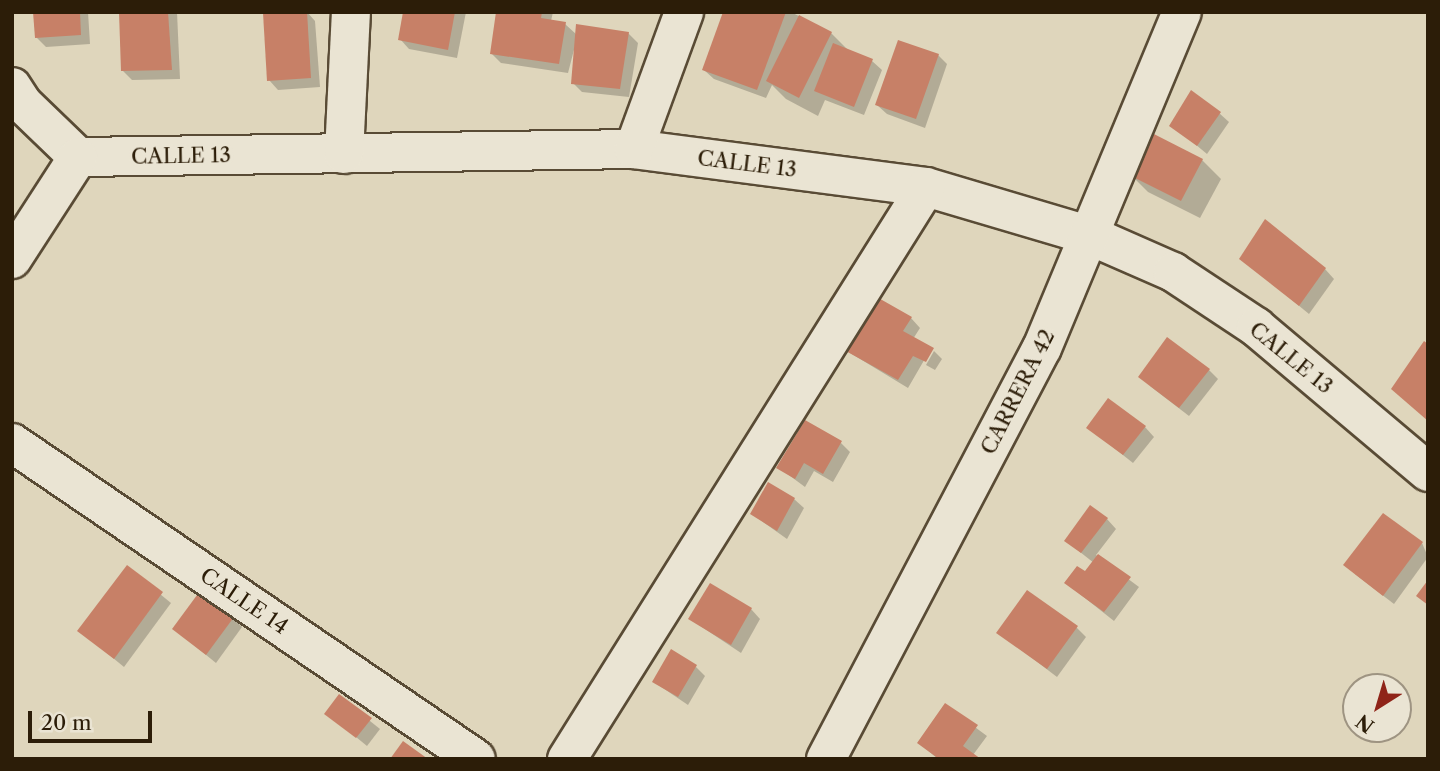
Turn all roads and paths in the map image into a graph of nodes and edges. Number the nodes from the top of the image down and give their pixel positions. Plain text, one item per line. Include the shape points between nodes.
1 (351, 12) edge
2 (684, 12) edge
3 (1182, 12) edge
4 (12, 87) edge
5 (634, 149) junction
6 (344, 154) junction
7 (78, 157) junction
8 (926, 187) junction
9 (1091, 236) junction
10 (12, 259) edge
11 (12, 443) edge
12 (1428, 472) edge
13 (476, 759) edge
14 (567, 759) edge
15 (826, 759) edge

1 - 6 street
2 - 5 street
3 - 9 street, CARRERA 42
4 - 7 street via 23,104
5 - 6 street, CALLE 13
5 - 8 street, CALLE 13
6 - 7 street, CALLE 13
7 - 10 street
8 - 9 street, CALLE 13
8 - 14 street
9 - 12 street, CALLE 13 via 1172,272 1256,327
9 - 15 street, CARRERA 42 via 1042,348
11 - 13 street, CALLE 14

